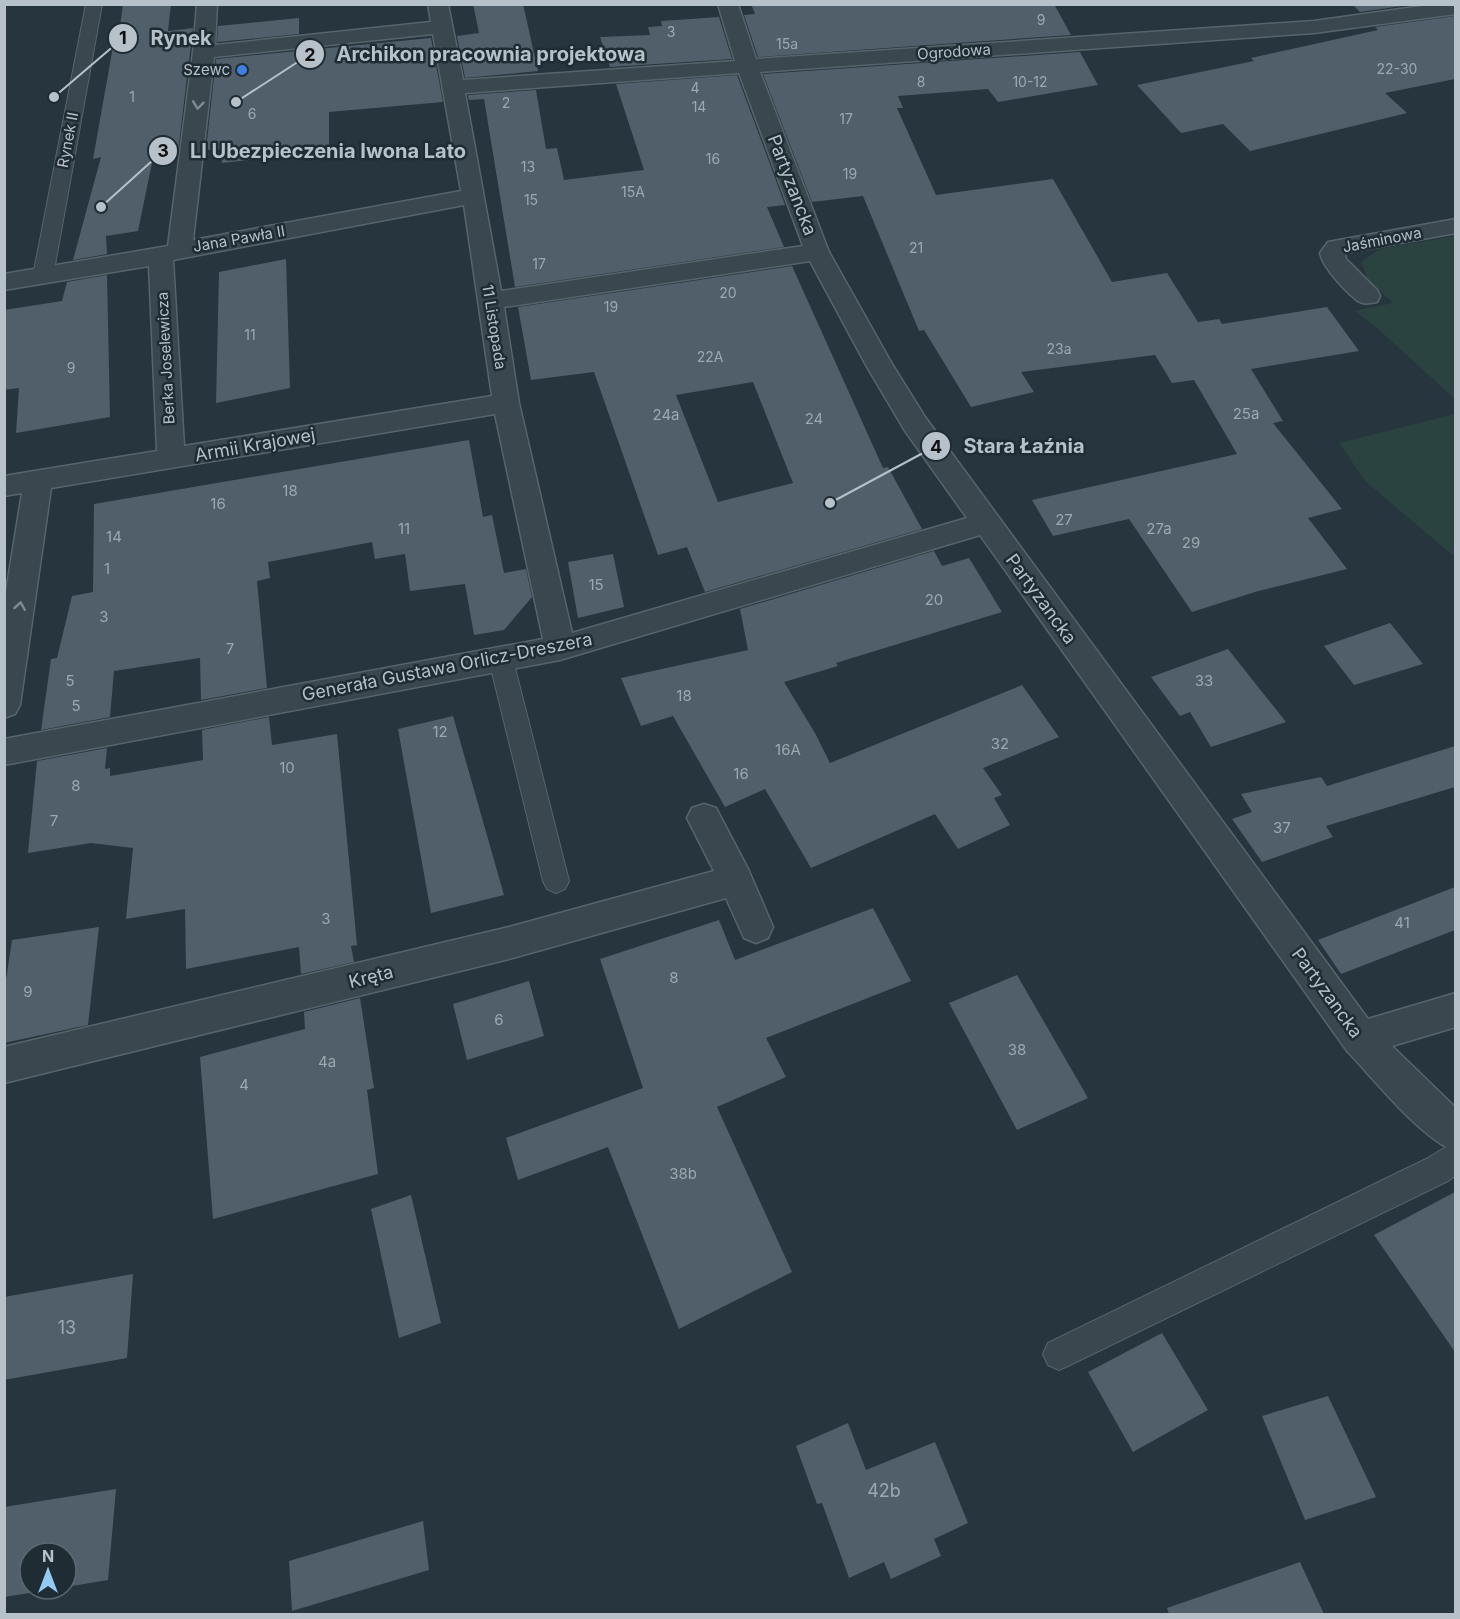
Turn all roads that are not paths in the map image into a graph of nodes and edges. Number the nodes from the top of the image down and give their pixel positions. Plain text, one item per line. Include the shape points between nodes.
1 (94, 4) edge
2 (207, 4) edge
3 (728, 4) edge
4 (1455, 8) edge
5 (439, 16) edge
6 (204, 52) junction
7 (747, 65) junction
8 (453, 87) junction
9 (474, 196) junction
10 (1455, 226) edge
11 (817, 252) junction
12 (171, 253) junction
13 (43, 276) junction
14 (4, 282) edge
15 (1368, 296) dead end
16 (489, 301) junction
17 (506, 403) junction
18 (171, 460) junction
19 (38, 481) junction
20 (4, 486) edge
21 (986, 523) junction
22 (560, 648) junction
23 (501, 660) junction
24 (4, 705) edge
25 (4, 752) edge
26 (704, 818) dead end
27 (736, 880) junction
28 (556, 881) dead end
29 (756, 927) dead end
30 (1455, 1010) edge
31 (1360, 1039) junction
32 (4, 1065) edge
33 (1455, 1133) edge
34 (1455, 1156) edge
35 (1059, 1354) dead end

1 - 13 lane, Rynek II
2 - 6 street
3 - 7 street, Partyzancka
4 - 7 street, Ogrodowa via 1314,27
5 - 6 street
5 - 8 street, 11 Listopada
6 -> 12 street
7 - 8 street, Ogrodowa
7 - 11 street, Partyzancka
8 - 9 street, 11 Listopada
9 - 12 street, Jana Pawła II
9 - 16 street, 11 Listopada
10 - 15 street, Jaśminowa via 1337,247 1332,253 1334,262
11 - 16 street
11 - 21 street, Partyzancka via 915,424
12 - 13 street, Jana Pawła II
12 - 18 street, Berka Joselewicza
13 - 14 street, Jana Pawła II
16 - 17 street, 11 Listopada
17 - 18 street, Armii Krajowej
17 - 22 street, 11 Listopada
18 - 19 street, Armii Krajowej
19 - 20 street, Armii Krajowej
24 -> 19 street
21 - 22 street, Generała Gustawa Orlicz-Dreszera
21 - 31 street, Partyzancka
22 - 23 street, Generała Gustawa Orlicz-Dreszera
23 - 25 street, Generała Gustawa Orlicz-Dreszera
23 - 28 lane
26 - 27 street
27 - 29 street
27 - 32 street, Kręta via 510,943
30 - 31 street
31 - 33 street, Partyzancka
34 - 35 lane via 1437,1170

